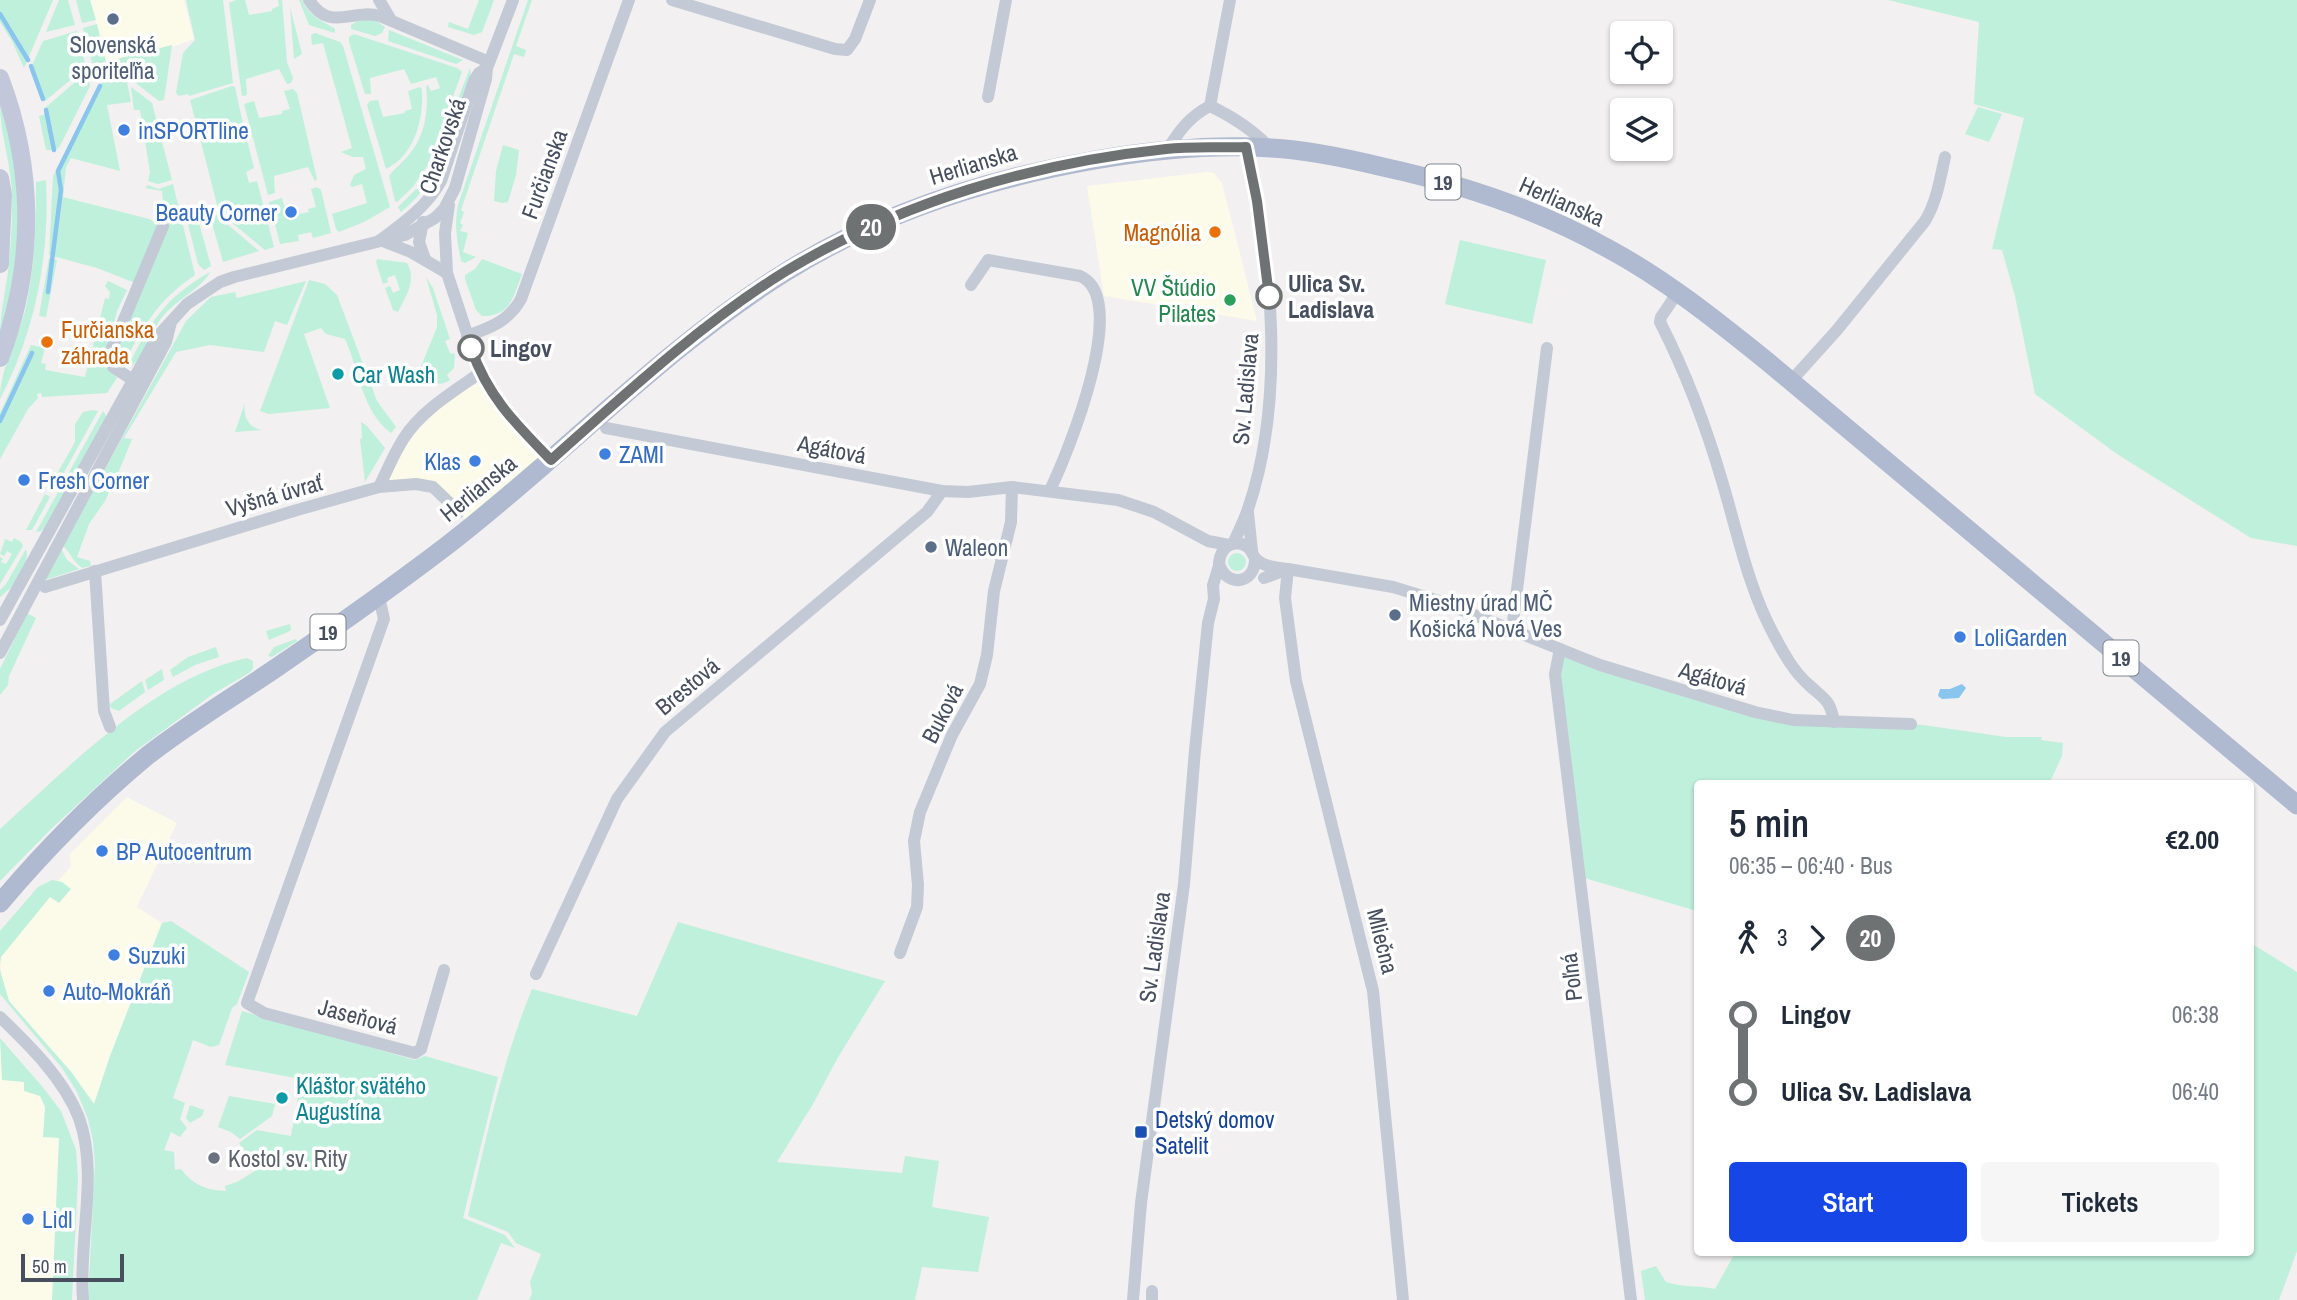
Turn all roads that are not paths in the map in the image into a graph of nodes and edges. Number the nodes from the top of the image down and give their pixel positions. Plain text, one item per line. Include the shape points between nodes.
1 (309, 0) edge
2 (379, 0) edge
3 (513, 0) edge
4 (629, 0) edge
5 (672, 0) edge
6 (870, 0) edge
7 (1006, 0) edge
8 (1230, 0) edge
9 (391, 20) junction
10 (488, 65) junction
11 (0, 78) edge
12 (988, 97) dead end
13 (1210, 106) junction
14 (1246, 147) junction
15 (1269, 147) junction
16 (1168, 149) junction
17 (1945, 157) dead end
18 (0, 178) edge
19 (429, 198) junction
20 (450, 199) junction
21 (401, 224) junction
22 (163, 226) dead end
23 (422, 226) junction
24 (380, 240) junction
25 (444, 251) junction
26 (425, 259) junction
27 (0, 264) edge
28 (447, 273) junction
29 (971, 285) dead end
30 (1678, 292) junction
31 (171, 322) junction
32 (467, 336) junction
33 (1547, 348) dead end
34 (0, 358) edge
35 (480, 373) junction
36 (132, 380) junction
37 (1791, 381) junction
38 (606, 428) dead end
39 (551, 460) junction
40 (379, 487) junction
41 (1012, 487) junction
42 (1050, 490) junction
43 (942, 491) junction
44 (1248, 509) junction
45 (459, 512) dead end
46 (1209, 541) junction
47 (1231, 544) junction
48 (1253, 554) junction
49 (1219, 562) junction
50 (1288, 569) junction
51 (95, 571) junction
52 (1245, 578) junction
53 (1264, 578) junction
54 (1232, 580) junction
55 (21, 581) junction
56 (45, 587) dead end
57 (379, 597) junction
58 (1285, 598) junction
59 (1214, 599) junction
60 (0, 604) edge
61 (23, 610) junction
62 (0, 621) edge
63 (1512, 630) junction
64 (1560, 649) junction
65 (0, 653) edge
66 (1835, 722) junction
67 (1911, 724) dead end
68 (110, 727) dead end
69 (2297, 805) edge
70 (0, 903) edge
71 (900, 953) dead end
72 (444, 970) dead end
73 (536, 974) dead end
74 (0, 1017) edge
75 (0, 1024) edge
76 (14, 1031) junction
77 (81, 1296) edge
78 (1133, 1300) edge
79 (1402, 1300) edge
80 (1631, 1300) edge

1 - 9 street via 327,17 369,14
2 - 9 street
3 - 10 street, Charkovská
4 - 32 street, Furčianska via 521,299 503,322
5 - 6 street via 847,50
7 - 12 street
8 - 13 street
9 - 10 street
10 - 19 street, Charkovská via 474,81 441,181
10 - 20 street, Charkovská
11 - 34 street via 15,130 28,219 16,309
13 - 15 street via 1238,121
13 - 16 street via 1184,125
14 - 15 main road, Herlianska / 19
14 - 16 main road, Herlianska / 19
14 - 44 street, Sv. Ladislava via 1267,276 1272,343 1264,442
15 - 30 main road, Herlianska / 19 via 1320,153 1479,192 1550,219 1608,248
16 - 39 main road, Herlianska / 19 via 1021,174 905,211 846,239 727,312
17 - 37 street via 1932,210
18 - 27 street
19 - 21 street, Charkovská
19 - 23 street
20 - 23 street, Charkovská
20 - 25 street
21 - 23 street
21 - 24 street, Charkovská
22 - 36 street via 110,353 113,367
23 - 24 street, Charkovská
23 - 25 street via 435,235
23 - 26 street via 419,242
24 - 26 street
24 - 31 street via 220,282 187,304
25 - 28 street
26 - 28 street
28 - 32 street
29 - 42 street via 988,260 1080,276 1094,289 1100,329 1095,360 1078,422
30 - 37 main road, 19
30 - 66 street via 1660,322 1698,408 1757,598 1790,663 1826,698
31 - 36 street via 162,329
31 - 61 street via 166,342
32 - 35 street
33 - 63 street
35 - 39 street via 513,421
35 - 40 street via 414,425
36 - 55 street
37 - 69 main road, 19
38 - 43 street, Agátová
39 - 57 main road, Herlianska / 19
40 - 45 street, Vyšná úvrať via 433,487
40 - 51 street, Vyšná úvrať
41 - 42 street, Agátová
41 - 43 street, Agátová
41 - 71 street, Buková via 1011,522 994,591 987,655 980,684 952,735 920,813 914,841 916,907
42 - 46 street, Agátová via 1118,500 1154,512
43 - 73 street, Brestová via 927,512 665,732 617,799
44 - 47 street
44 - 48 street
46 - 47 street, Agátová
46 - 49 street
47 - 48 street via 1245,545
47 - 49 street
48 - 50 street, Agátová via 1273,567
48 - 52 street via 1254,570
49 - 54 street
49 - 59 street, Sv. Ladislava
50 - 53 street
50 - 58 street, Mliečna
50 - 63 street, Agátová via 1393,587
51 - 56 street, Vyšná úvrať
51 - 68 street via 104,711
52 - 53 street
52 - 54 street
53 - 58 street
54 - 59 street
55 - 60 street
55 - 62 street
57 - 70 main road, Herlianska / 19 via 149,755 68,828
57 - 72 street, Jaseňová via 384,619 247,1003 264,1013 415,1053 421,1049
58 - 79 street, Mliečna via 1296,681 1373,991
59 - 78 street, Sv. Ladislava
61 - 62 street
61 - 65 street
63 - 64 street, Agátová
64 - 66 street, Agátová via 1710,700 1793,720
64 - 80 street, Poľná via 1555,674
66 - 67 street, Agátová
74 - 76 street
75 - 76 street
76 - 77 street via 65,1091 82,1127 86,1180

